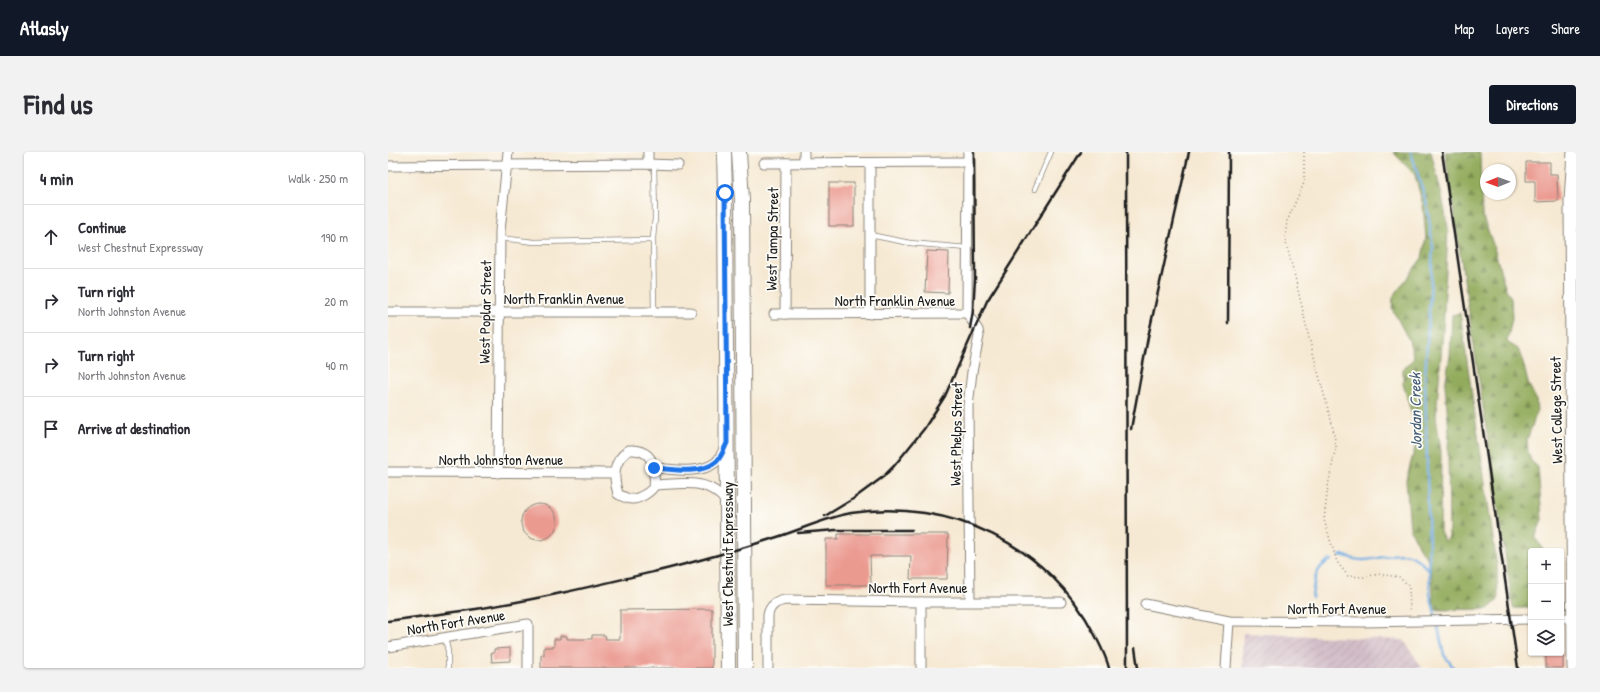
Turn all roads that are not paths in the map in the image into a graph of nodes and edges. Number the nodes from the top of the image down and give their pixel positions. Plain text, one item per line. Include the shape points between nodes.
1 (508, 152) edge
2 (648, 152) edge
3 (724, 152) edge
4 (739, 152) edge
5 (804, 152) edge
6 (968, 152) edge
7 (1050, 152) edge
8 (1574, 152) edge
9 (968, 162) junction
10 (764, 163) dead end
11 (786, 163) junction
12 (804, 163) junction
13 (870, 163) junction
14 (651, 164) junction
15 (507, 165) junction
16 (678, 165) dead end
17 (388, 166) edge
18 (1035, 189) dead end
19 (870, 235) junction
20 (500, 238) junction
21 (653, 240) junction
22 (968, 248) junction
23 (388, 312) edge
24 (498, 312) junction
25 (654, 312) junction
26 (691, 312) dead end
27 (967, 313) junction
28 (774, 314) dead end
29 (785, 314) junction
30 (870, 314) junction
31 (1574, 354) edge
32 (727, 443) junction
33 (654, 468) junction
34 (388, 472) edge
35 (498, 473) junction
36 (615, 473) junction
37 (654, 485) junction
38 (727, 504) junction
39 (970, 601) junction
40 (921, 602) junction
41 (1061, 602) dead end
42 (1145, 604) dead end
43 (1567, 618) edge
44 (1528, 619) edge
45 (1229, 622) junction
46 (445, 638) junction
47 (388, 647) edge
48 (448, 668) edge
49 (528, 668) edge
50 (728, 668) edge
51 (745, 668) edge
52 (768, 668) edge
53 (921, 668) edge
54 (1226, 668) edge
55 (1574, 668) edge

1 - 15 street, West Poplar Street
2 - 14 street
3 - 32 main road, West Chestnut Expressway
4 - 51 main road, West Chestnut Expressway via 742,200
5 - 12 street
6 - 9 street
7 - 18 lane
8 - 31 main road, West College Street via 1570,201
9 - 13 street
9 - 22 street
10 - 11 street
11 - 12 street
11 - 29 street, West Tampa Street
12 - 13 street
13 - 19 street
14 - 15 street
14 - 16 street
14 - 21 lane via 655,218
15 - 17 street
15 - 20 street, West Poplar Street
19 - 22 lane via 910,243
19 - 30 street
20 - 21 lane via 534,242
20 - 24 street, West Poplar Street
21 - 25 lane
22 - 27 street
23 - 24 street, North Franklin Avenue
24 - 25 street, North Franklin Avenue
24 - 35 street, West Poplar Street
25 - 26 street, North Franklin Avenue
27 - 30 street, North Franklin Avenue
27 - 39 street, West Phelps Street via 979,336 968,406
28 - 29 street, North Franklin Avenue
29 - 30 street, North Franklin Avenue
31 - 43 main road, West College Street
32 - 33 street via 717,462 707,467 695,470
32 - 38 main road, West Chestnut Expressway
33 - 36 street via 651,458 646,453 629,450 621,455 616,463
33 - 37 street
34 - 35 street, North Johnston Avenue
35 - 36 street, North Johnston Avenue
36 - 37 street via 618,494 624,497 633,499 642,496
37 - 38 street via 707,485 720,493
38 - 50 main road, West Chestnut Expressway
39 - 40 street, North Fort Avenue
39 - 41 street, North Fort Avenue
40 - 52 street, North Fort Avenue via 785,600 775,603 769,608 768,615
40 - 53 street
42 - 45 street, North Fort Avenue
43 - 55 main road, West College Street
44 - 45 street, North Fort Avenue
45 - 54 street
46 - 47 street, North Fort Avenue
46 - 48 lane
46 - 49 street, North Fort Avenue via 528,624

